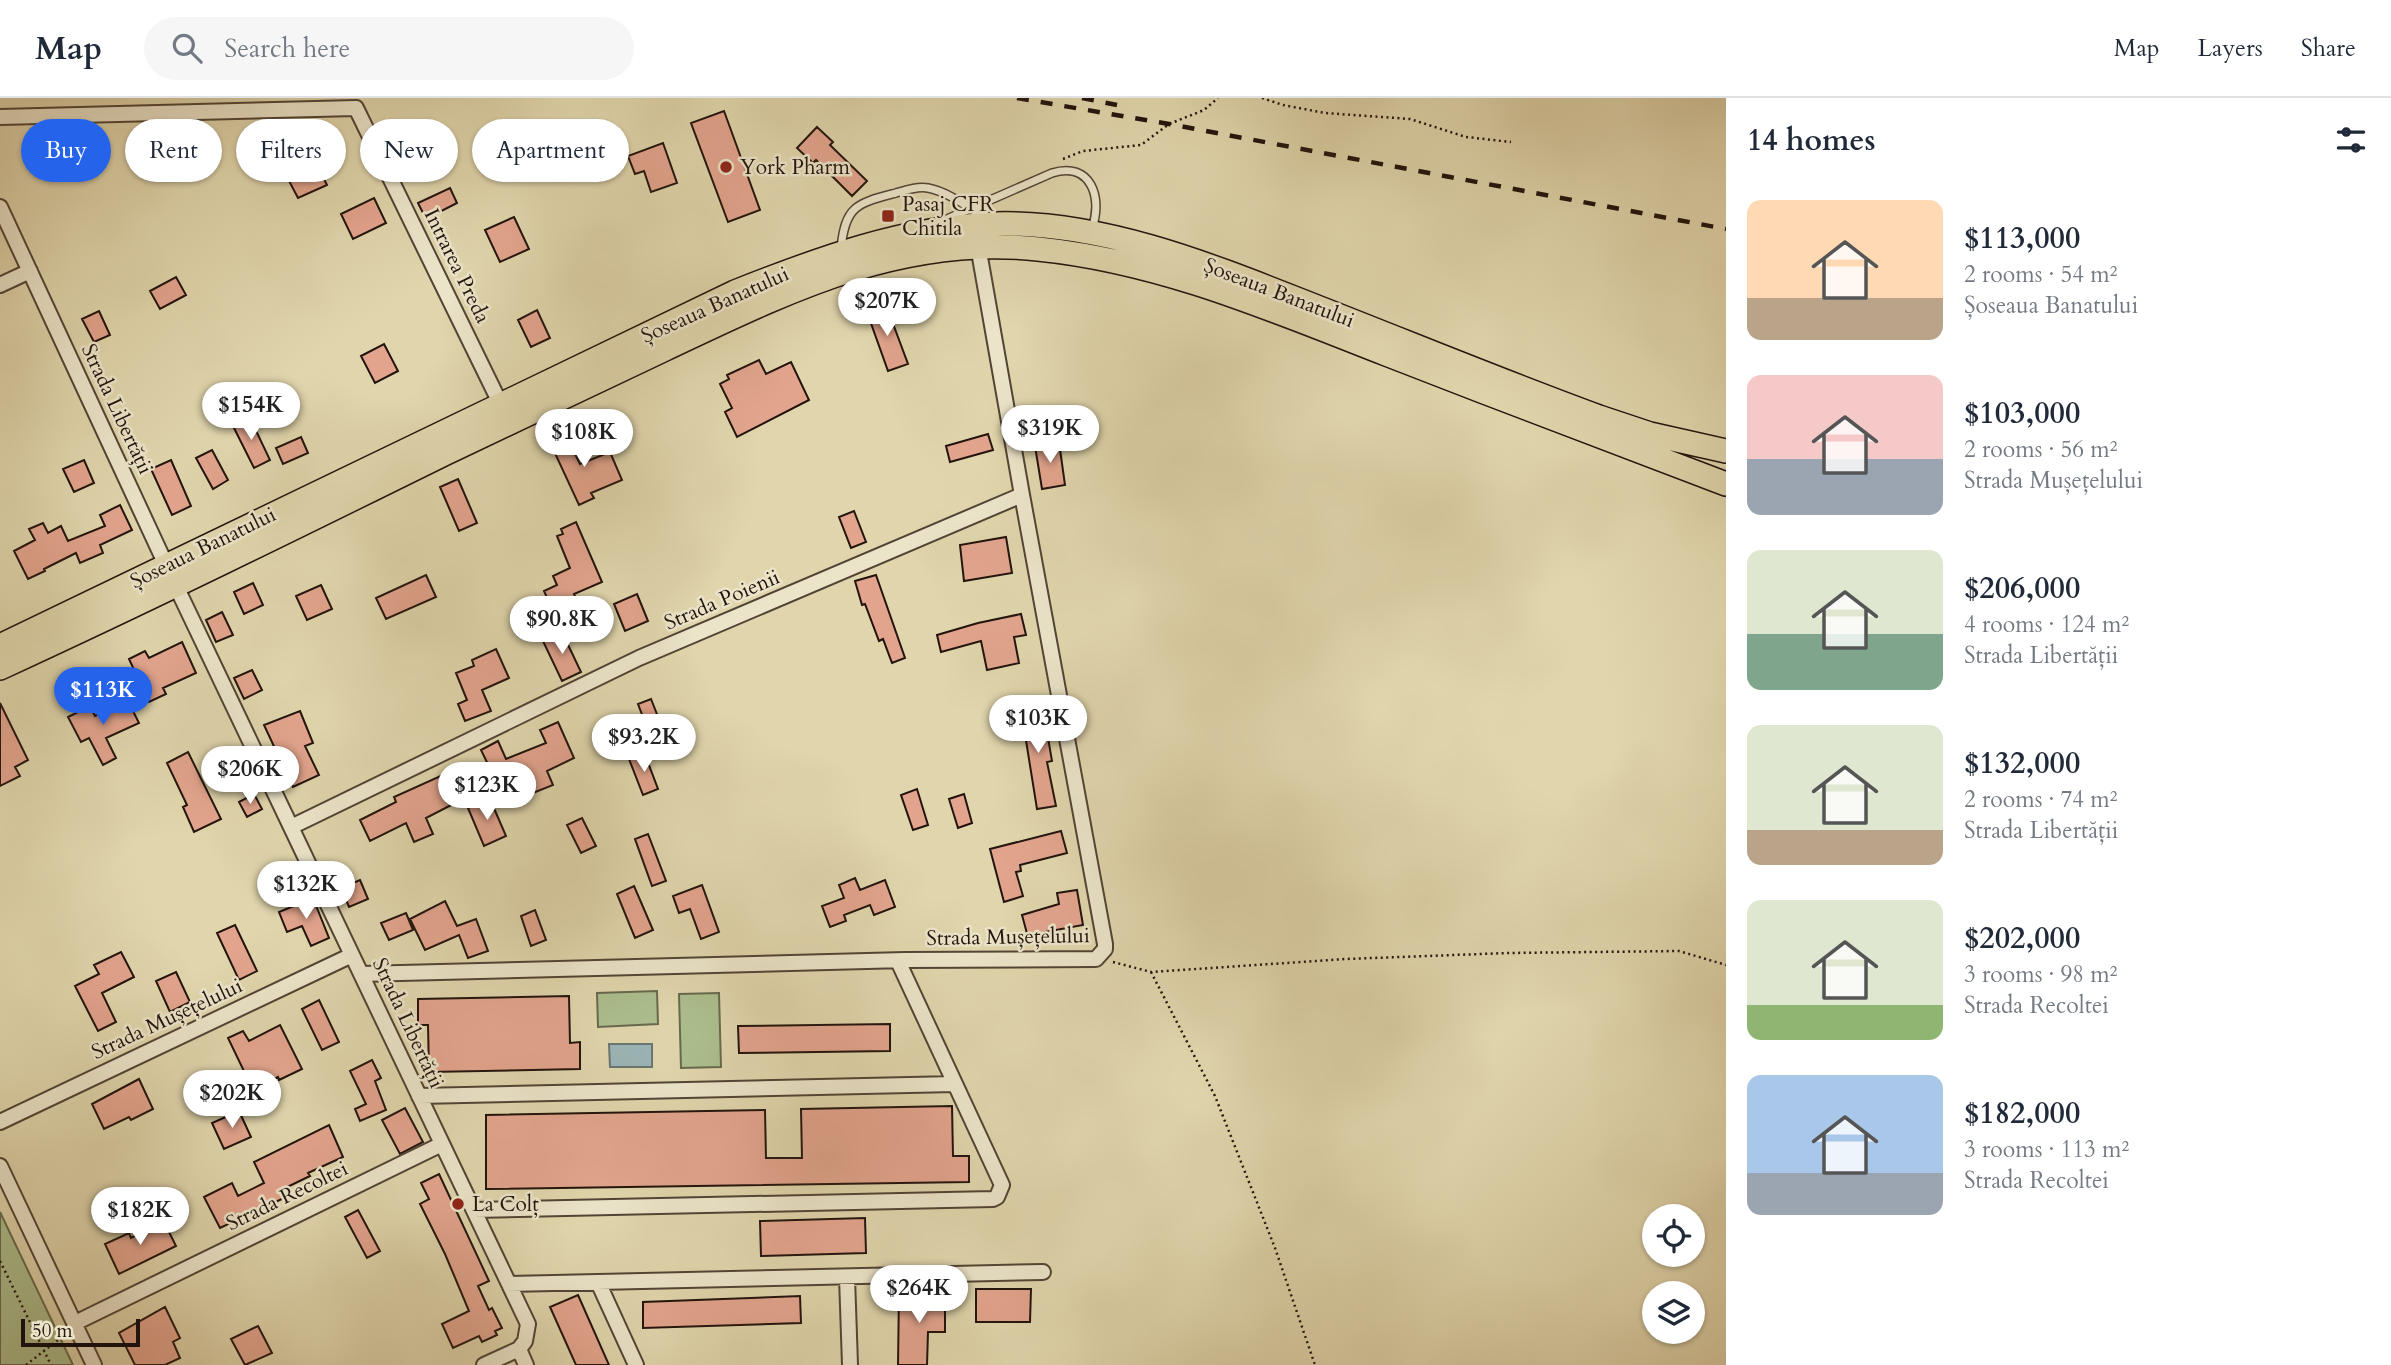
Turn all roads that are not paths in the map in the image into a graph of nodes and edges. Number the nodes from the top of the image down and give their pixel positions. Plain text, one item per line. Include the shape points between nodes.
1 (0, 117) edge
2 (0, 206) edge
3 (969, 208) junction
4 (996, 224) junction
5 (919, 234) junction
6 (1082, 237) junction
7 (1059, 244) dead end
8 (978, 246) junction
9 (841, 253) junction
10 (30, 271) junction
11 (0, 285) edge
12 (501, 405) junction
13 (1544, 406) junction
14 (1726, 451) edge
15 (1726, 484) edge
16 (1021, 495) junction
17 (166, 565) junction
18 (176, 586) junction
19 (0, 646) edge
20 (0, 668) edge
21 (291, 827) junction
22 (352, 955) junction
23 (898, 961) junction
24 (361, 974) junction
25 (955, 1084) junction
26 (419, 1096) junction
27 (0, 1122) edge
28 (442, 1144) junction
29 (0, 1166) edge
30 (474, 1210) junction
31 (1042, 1272) dead end
32 (847, 1277) junction
33 (598, 1282) junction
34 (509, 1284) junction
35 (75, 1324) junction
36 (519, 1349) junction
37 (94, 1365) edge
38 (484, 1365) edge
39 (526, 1365) edge
40 (636, 1365) edge
41 (850, 1365) edge

1 - 12 street, Intrarea Preda via 356,108
2 - 10 street, Strada Libertății
3 - 4 lane
3 - 5 lane
3 - 6 lane via 1052,173 1074,171 1091,183 1096,195 1097,212
3 - 9 lane via 939,191 919,188 864,201 847,219
4 - 5 main road, Șoseaua Banatului
4 - 6 main road, Șoseaua Banatului via 1040,225
5 - 9 main road, Șoseaua Banatului
6 - 13 main road, Șoseaua Banatului via 1145,246 1209,266
7 - 8 lane via 1008,240
8 - 13 main road, Șoseaua Banatului via 1052,250 1167,274
8 - 16 street, Strada Mușețelului
8 - 18 main road, Șoseaua Banatului via 888,260 784,293
9 - 12 main road, Șoseaua Banatului via 735,292
10 - 11 street
10 - 17 street, Strada Libertății
12 - 17 main road, Șoseaua Banatului
13 - 14 main road
13 - 15 main road
16 - 21 street, Strada Poienii via 639,658
16 - 23 street, Strada Mușețelului via 1105,944 1096,959
17 - 19 main road, Șoseaua Banatului
18 - 20 main road, Șoseaua Banatului
18 - 21 street, Strada Libertății
21 - 22 street, Strada Libertății
22 - 24 street, Strada Libertății
22 - 27 street, Strada Mușețelului
23 - 24 street, Strada Mușețelului
23 - 25 street
24 - 26 street, Strada Libertății
25 - 26 street
25 - 30 street via 1002,1185 993,1199
26 - 28 street, Strada Libertății
28 - 30 street, Strada Libertății
28 - 35 street, Strada Recoltei
29 - 35 street
30 - 34 street, Strada Libertății
31 - 32 street
32 - 33 street
32 - 41 street
33 - 34 street
33 - 40 street
34 - 36 street, Strada Libertății via 528,1324
35 - 37 street
36 - 38 street
36 - 39 street

